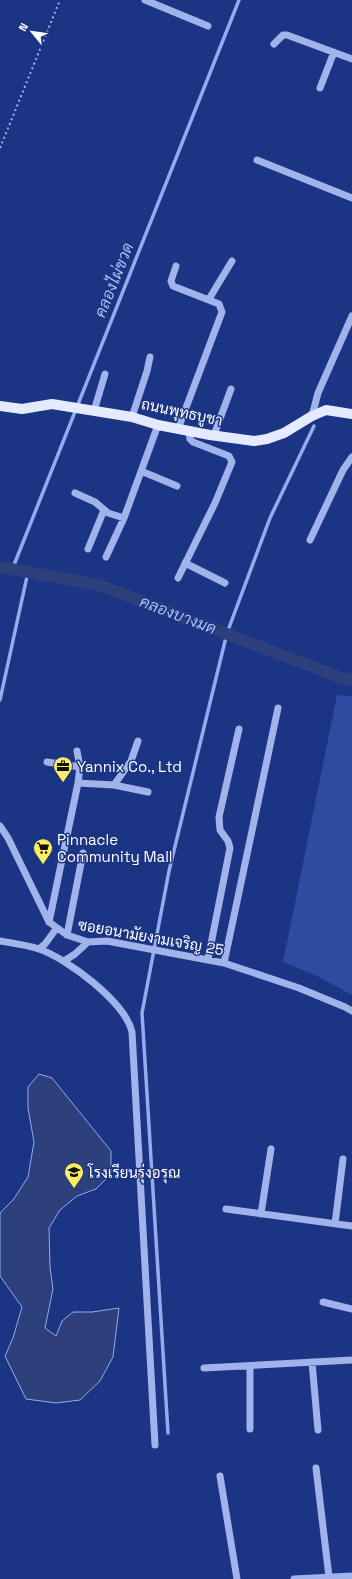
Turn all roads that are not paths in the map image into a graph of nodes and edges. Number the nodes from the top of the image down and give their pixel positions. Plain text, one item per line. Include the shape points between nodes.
1 (145, 0) edge
2 (208, 26) dead end
3 (274, 44) dead end
4 (334, 52) junction
5 (352, 59) edge
6 (320, 88) dead end
7 (257, 160) dead end
8 (352, 198) edge
9 (232, 261) dead end
10 (176, 266) dead end
11 (209, 299) junction
12 (352, 316) edge
13 (150, 358) dead end
14 (105, 374) dead end
15 (231, 389) dead end
16 (0, 406) edge
17 (94, 411) junction
18 (352, 414) edge
19 (312, 416) junction
20 (132, 417) junction
21 (158, 425) junction
22 (178, 429) junction
23 (188, 431) junction
24 (214, 435) junction
25 (352, 458) edge
26 (141, 471) junction
27 (177, 486) dead end
28 (75, 493) dead end
29 (104, 510) junction
30 (124, 518) junction
31 (310, 540) dead end
32 (88, 548) dead end
33 (106, 557) dead end
34 (185, 564) junction
35 (178, 578) dead end
36 (225, 583) dead end
37 (278, 708) dead end
38 (239, 729) dead end
39 (138, 742) dead end
40 (77, 751) dead end
41 (47, 762) dead end
42 (80, 767) junction
43 (78, 782) junction
44 (114, 785) junction
45 (148, 792) dead end
46 (0, 826) edge
47 (83, 853) dead end
48 (49, 922) junction
49 (56, 929) junction
50 (67, 935) junction
51 (0, 941) edge
52 (88, 942) junction
53 (39, 949) junction
54 (208, 959) junction
55 (64, 961) junction
56 (224, 963) junction
57 (352, 1011) edge
58 (271, 1149) dead end
59 (343, 1159) dead end
60 (226, 1209) dead end
61 (261, 1214) junction
62 (335, 1224) junction
63 (352, 1226) edge
64 (323, 1302) dead end
65 (352, 1309) edge
66 (352, 1360) edge
67 (312, 1362) junction
68 (250, 1366) junction
69 (204, 1368) dead end
70 (250, 1429) dead end
71 (318, 1430) dead end
72 (155, 1445) dead end
73 (316, 1468) dead end
74 (220, 1476) dead end
75 (352, 1576) edge
76 (330, 1577) junction
77 (237, 1579) edge
78 (294, 1579) edge

1 - 2 street
3 - 4 street via 283,35 287,35
4 - 5 street
4 - 6 street
7 - 8 street
9 - 11 street
10 - 11 street via 171,280 174,286
11 - 22 street via 220,306 221,318
12 - 19 street via 318,393
13 - 20 street
14 - 17 street
15 - 24 street
16 - 17 main road, ถนนพุทธบูชา via 22,409 52,404
17 - 20 main road, ถนนพุทธบูชา
18 - 19 main road, ถนนพุทธบูชา via 326,410
19 - 24 main road, ถนนพุทธบูชา via 284,433 254,441
20 - 21 main road, ถนนพุทธบูชา
21 - 22 main road, ถนนพุทธบูชา
21 - 26 street
22 - 23 main road, ถนนพุทธบูชา
23 - 24 main road, ถนนพุทธบูชา
23 - 34 street via 193,442 229,456 232,462
25 - 31 street via 343,470
26 - 27 street
26 - 30 street
28 - 29 street
29 - 30 street
29 - 32 street
30 - 33 street
34 - 35 street
34 - 36 street
37 - 56 street
38 - 54 street via 219,817 220,830 230,848
39 - 44 street via 131,761
40 - 42 street
41 - 42 street
42 - 43 street
43 - 44 street
43 - 48 street
44 - 45 street
46 - 48 street, ซอยอนามัยงามเจริญ 25
47 - 50 street
48 - 49 street, ซอยอนามัยงามเจริญ 25
49 - 50 street, ซอยอนามัยงามเจริญ 25
49 - 53 street
50 - 52 street, ซอยอนามัยงามเจริญ 25
51 - 53 street
52 - 54 street, ซอยอนามัยงามเจริญ 25 via 107,941
52 - 55 street
53 - 55 street
54 - 56 street, ซอยอนามัยงามเจริญ 25
55 - 72 street via 113,1001 127,1018 132,1032
56 - 57 street, ซอยอนามัยงามเจริญ 25 via 299,988
58 - 61 street
59 - 62 street
60 - 61 street
61 - 62 street
62 - 63 street
64 - 65 street
66 - 67 street
67 - 68 street
67 - 71 street
68 - 69 street
68 - 70 street
73 - 76 street
74 - 77 street
75 - 76 street
76 - 78 street

